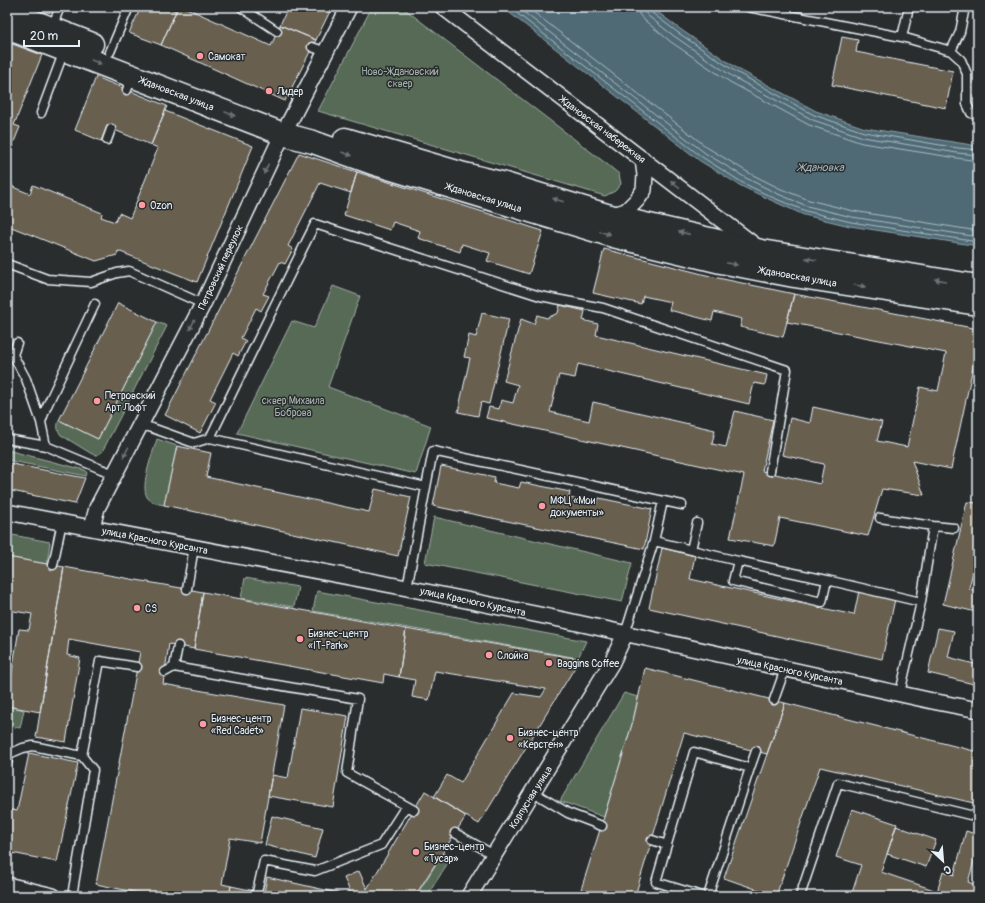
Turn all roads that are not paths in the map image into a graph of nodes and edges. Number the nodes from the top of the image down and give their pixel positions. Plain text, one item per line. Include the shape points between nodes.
1 (60, 7) edge
2 (129, 7) edge
3 (349, 7) edge
4 (443, 7) edge
5 (748, 7) edge
6 (909, 7) edge
7 (965, 7) edge
8 (242, 8) dead end
9 (7, 11) edge
10 (7, 28) edge
11 (52, 28) junction
12 (278, 31) dead end
13 (902, 37) junction
14 (64, 50) junction
15 (951, 51) junction
16 (110, 52) junction
17 (41, 113) dead end
18 (978, 116) edge
19 (287, 128) junction
20 (111, 129) dead end
21 (107, 140) dead end
22 (643, 159) junction
23 (610, 216) junction
24 (762, 251) junction
25 (7, 264) edge
26 (978, 286) edge
27 (95, 304) dead end
28 (203, 304) junction
29 (978, 304) edge
30 (17, 343) dead end
31 (41, 422) junction
32 (140, 425) junction
33 (210, 438) junction
34 (7, 439) edge
35 (46, 446) junction
36 (770, 471) dead end
37 (115, 474) junction
38 (426, 487) junction
39 (663, 501) junction
40 (682, 505) dead end
41 (7, 512) edge
42 (880, 518) dead end
43 (62, 522) junction
44 (697, 523) dead end
45 (933, 526) junction
46 (92, 527) junction
47 (954, 528) dead end
48 (654, 541) junction
49 (194, 547) junction
50 (691, 550) junction
51 (738, 561) junction
52 (53, 566) dead end
53 (827, 580) junction
54 (407, 588) junction
55 (187, 589) dead end
56 (921, 602) junction
57 (625, 634) junction
58 (178, 646) dead end
59 (137, 667) dead end
60 (174, 667) junction
61 (785, 669) junction
62 (165, 672) dead end
63 (900, 693) junction
64 (774, 700) dead end
65 (937, 702) junction
66 (978, 710) edge
67 (978, 720) edge
68 (756, 751) dead end
69 (82, 756) junction
70 (7, 764) edge
71 (750, 768) junction
72 (533, 792) junction
73 (406, 806) junction
74 (414, 810) dead end
75 (978, 817) edge
76 (602, 826) dead end
77 (455, 833) dead end
78 (652, 840) dead end
79 (667, 845) junction
80 (494, 855) junction
81 (7, 885) edge
82 (257, 892) dead end
83 (53, 896) edge
84 (72, 896) edge
85 (469, 896) edge
86 (702, 896) edge
87 (708, 896) edge
88 (800, 896) edge

1 - 11 lane
2 - 16 lane
3 - 19 street, Петровский переулок via 319,49
4 - 22 street, Ждановская набережная
5 - 13 lane
6 - 13 lane
7 - 15 lane via 960,32
8 - 12 lane
9 - 11 main road, Ждановская улица
10 - 14 main road, Ждановская улица
11 - 16 main road, Ждановская улица
13 - 15 lane
14 - 17 lane
14 -> 19 main road, Ждановская улица via 129,83
15 - 18 lane via 961,60 967,74 968,104 971,113
16 - 19 main road, Ждановская улица
23 -> 19 main road, Ждановская улица via 505,184
19 -> 28 street, Петровский переулок
19 -> 29 main road, Ждановская улица via 313,142 380,165 620,237 721,262 794,276
20 - 21 lane
22 - 23 street via 644,190 626,211
24 -> 22 street, Ждановская набережная
24 -> 23 main road, Ждановская улица
26 -> 24 main road, Ждановская улица
25 - 28 lane via 47,279 91,282 129,271
27 - 31 lane
28 -> 32 street, Петровский переулок
30 - 31 lane via 13,354 26,379
31 - 35 lane
32 - 33 lane via 194,443
32 -> 37 street, Петровский переулок
33 - 36 lane via 315,224 540,296 603,308 788,370
33 - 38 lane
34 - 35 lane
35 - 37 lane
37 - 46 street, Петровский переулок via 97,508
38 - 39 lane via 433,450
38 - 54 lane
39 - 40 lane
39 - 48 lane
41 - 43 street, улица Красного Курсанта
42 - 45 lane
43 - 46 street, улица Красного Курсанта
43 - 52 lane
44 - 50 lane
45 - 47 lane
45 - 56 lane
46 - 49 street, улица Красного Курсанта
48 - 50 lane
48 - 57 lane
49 - 54 street, улица Красного Курсанта
49 - 55 lane
50 - 51 lane
51 - 53 lane
51 - 53 lane via 733,581 822,602
53 - 56 lane
54 - 57 street, улица Красного Курсанта
56 - 63 lane
57 - 61 street, улица Красного Курсанта
57 - 72 street, Корпусная улица via 612,662
58 - 60 lane
59 - 69 lane via 100,660
60 - 62 lane
60 - 73 lane via 358,699 347,773
61 - 63 street, улица Красного Курсанта
61 - 64 lane
63 - 65 street, улица Красного Курсанта
65 - 66 street, улица Красного Курсанта
65 - 67 street, улица Красного Курсанта
68 - 71 lane
69 - 70 lane via 33,746 9,754
69 - 84 lane via 93,770
71 - 79 lane via 694,752
71 - 87 lane
72 - 76 lane via 568,813
72 - 80 street, Корпусная улица
73 - 74 lane
73 - 82 lane via 382,845 315,871 264,861
75 - 88 lane via 838,783
77 - 80 lane
78 - 79 lane
79 - 86 lane via 656,882
80 - 85 street, Корпусная улица
81 - 83 street

